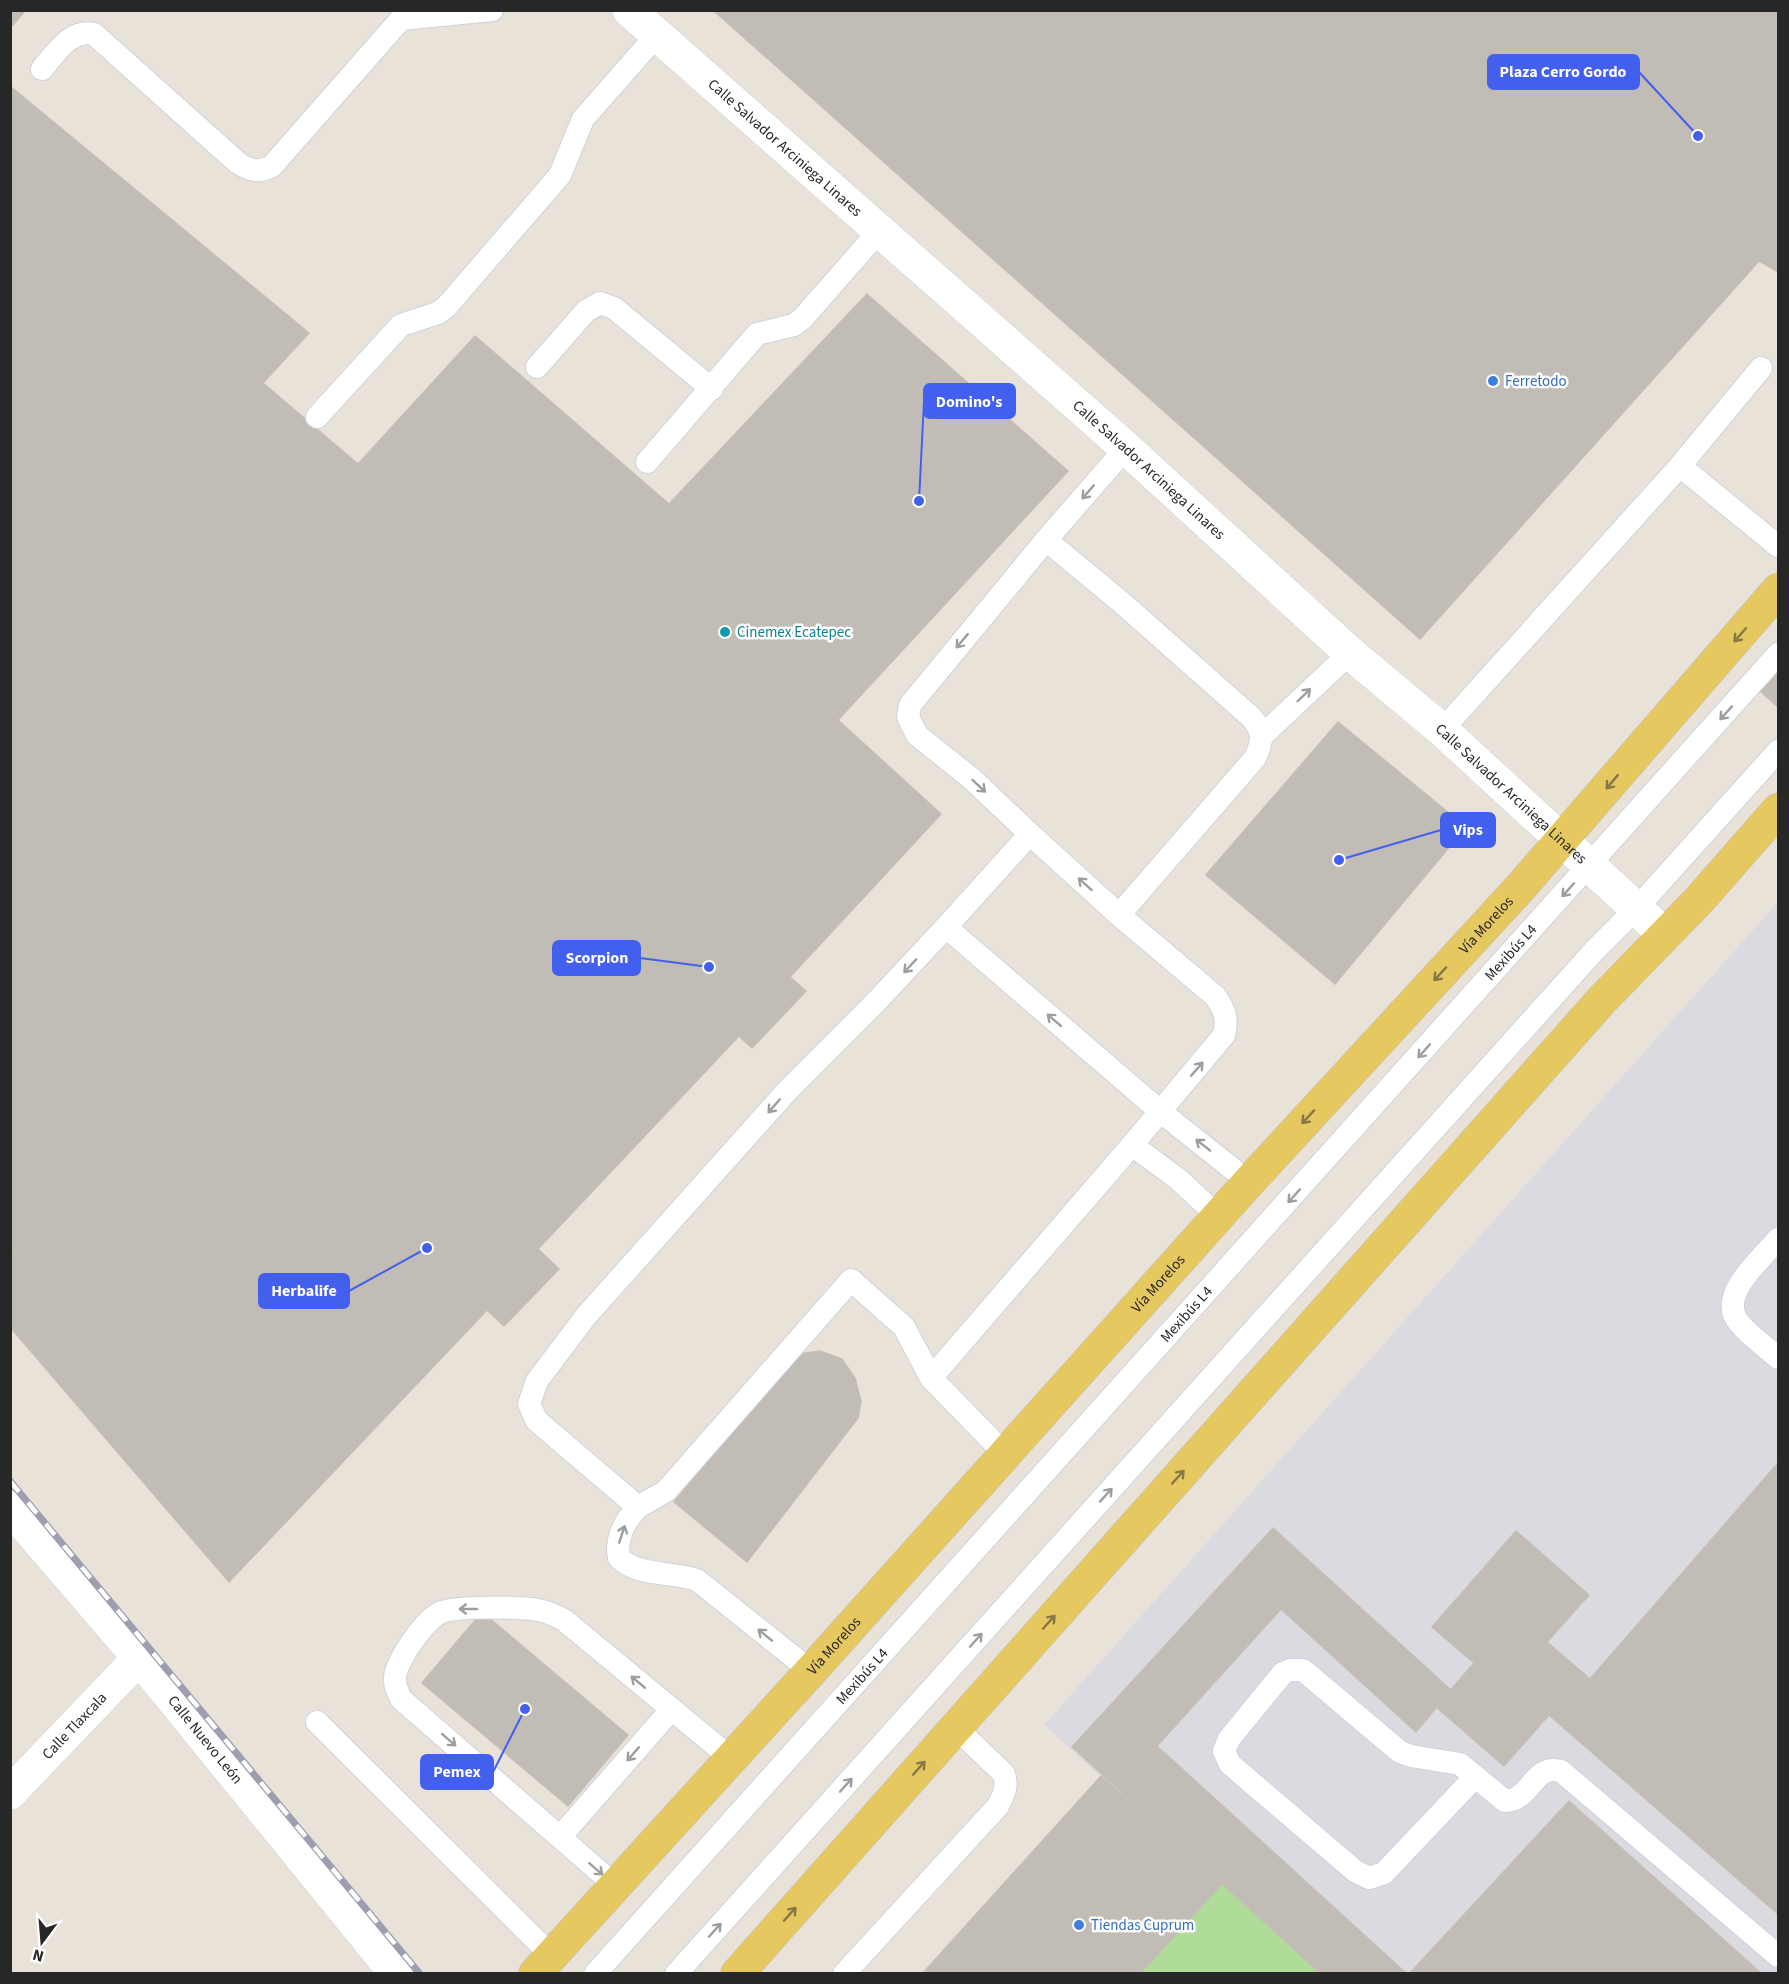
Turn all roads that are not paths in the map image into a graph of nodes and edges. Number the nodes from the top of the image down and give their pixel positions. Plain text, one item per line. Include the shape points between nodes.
1 (492, 10) edge
2 (629, 10) edge
3 (396, 15) edge
4 (656, 36) junction
5 (42, 69) dead end
6 (880, 230) junction
7 (537, 367) dead end
8 (1761, 368) dead end
9 (712, 389) junction
10 (317, 417) dead end
11 (1126, 448) junction
12 (647, 462) dead end
13 (1680, 466) junction
14 (1046, 540) junction
15 (1779, 546) edge
16 (1779, 590) edge
17 (1350, 653) junction
18 (1779, 654) edge
19 (1442, 730) junction
20 (1262, 736) junction
21 (1779, 751) edge
22 (1779, 810) edge
23 (1030, 834) junction
24 (1560, 841) junction
25 (1588, 867) junction
26 (1637, 908) junction
27 (1119, 915) junction
28 (946, 927) junction
29 (1665, 935) junction
30 (1161, 1112) junction
31 (1132, 1146) junction
32 (1249, 1182) junction
33 (1219, 1217) junction
34 (1779, 1239) edge
35 (1779, 1358) edge
36 (931, 1378) junction
37 (1004, 1453) junction
38 (638, 1507) junction
39 (10, 1508) edge
40 (139, 1658) junction
41 (811, 1671) junction
42 (671, 1710) junction
43 (317, 1722) dead end
44 (956, 1727) junction
45 (732, 1759) junction
46 (1475, 1777) junction
47 (10, 1793) edge
48 (560, 1837) junction
49 (616, 1886) junction
50 (1779, 1956) edge
51 (544, 1965) edge
52 (396, 1974) edge
53 (595, 1974) edge
54 (676, 1974) edge
55 (737, 1974) edge
56 (844, 1974) edge

1 - 3 lane
2 - 4 street, Calle Salvador Arciniega Linares
3 - 5 lane via 272,166 264,170 255,171 238,163 94,34 85,32 71,37
4 - 6 street, Calle Salvador Arciniega Linares
4 - 10 lane via 583,119 560,176 447,306 438,313 400,325
6 - 9 lane via 803,318 794,325 758,334
6 - 11 street, Calle Salvador Arciniega Linares
7 - 9 lane via 586,311 600,303 614,309
8 - 13 lane
9 - 12 lane
11 -> 14 lane
11 - 17 street, Calle Salvador Arciniega Linares
13 - 15 lane
13 - 19 lane
14 - 20 lane via 1251,717
14 -> 23 lane via 916,696 908,717 917,735 972,779
16 -> 24 main road, Vía Morelos
17 - 19 street, Calle Salvador Arciniega Linares
20 -> 17 lane
18 -> 25 lane, Mexibús L4
19 - 24 street, Calle Salvador Arciniega Linares
20 - 27 lane via 1255,758
21 - 26 lane
22 - 29 main road
27 -> 23 lane
23 - 28 lane
24 - 25 street, Calle Salvador Arciniega Linares
24 -> 32 main road, Vía Morelos
25 - 26 street, Calle Salvador Arciniega Linares
25 -> 53 lane, Mexibús L4
26 - 29 street, Calle Salvador Arciniega Linares
54 -> 26 lane via 1594,951
30 -> 27 lane via 1217,1046 1228,1022 1215,996
30 -> 28 lane
28 -> 38 lane via 788,1090 586,1316 537,1381 529,1404 537,1421
44 -> 29 main road via 1600,1001
30 - 31 lane
32 -> 30 lane
31 - 33 lane via 1178,1179
31 - 36 lane
32 - 33 main road, Vía Morelos
33 - 37 main road, Vía Morelos
34 - 35 lane via 1739,1285 1732,1303 1739,1323
36 - 37 lane
36 - 38 lane via 904,1327 851,1280 666,1491
37 - 41 main road, Vía Morelos
41 -> 38 lane via 697,1580 642,1570 619,1558 619,1539
39 - 40 street, Calle Nuevo León
40 - 47 street, Calle Tlaxcala
40 - 52 street, Calle Nuevo León
41 - 45 main road, Vía Morelos
42 - 45 lane
42 -> 48 lane
42 -> 48 lane via 551,1613 536,1609 452,1609 433,1617 402,1656 395,1680 401,1699
43 - 51 lane
55 -> 44 main road
44 - 56 lane via 1004,1774 1005,1794
45 - 49 main road, Vía Morelos
46 - 46 lane via 1460,1764 1400,1752 1310,1674 1296,1669 1283,1674 1229,1739 1224,1751 1230,1764 1355,1871 1369,1878 1384,1873
46 - 50 lane via 1499,1797 1511,1801 1544,1771 1562,1771
48 -> 49 lane
49 - 51 main road, Vía Morelos

